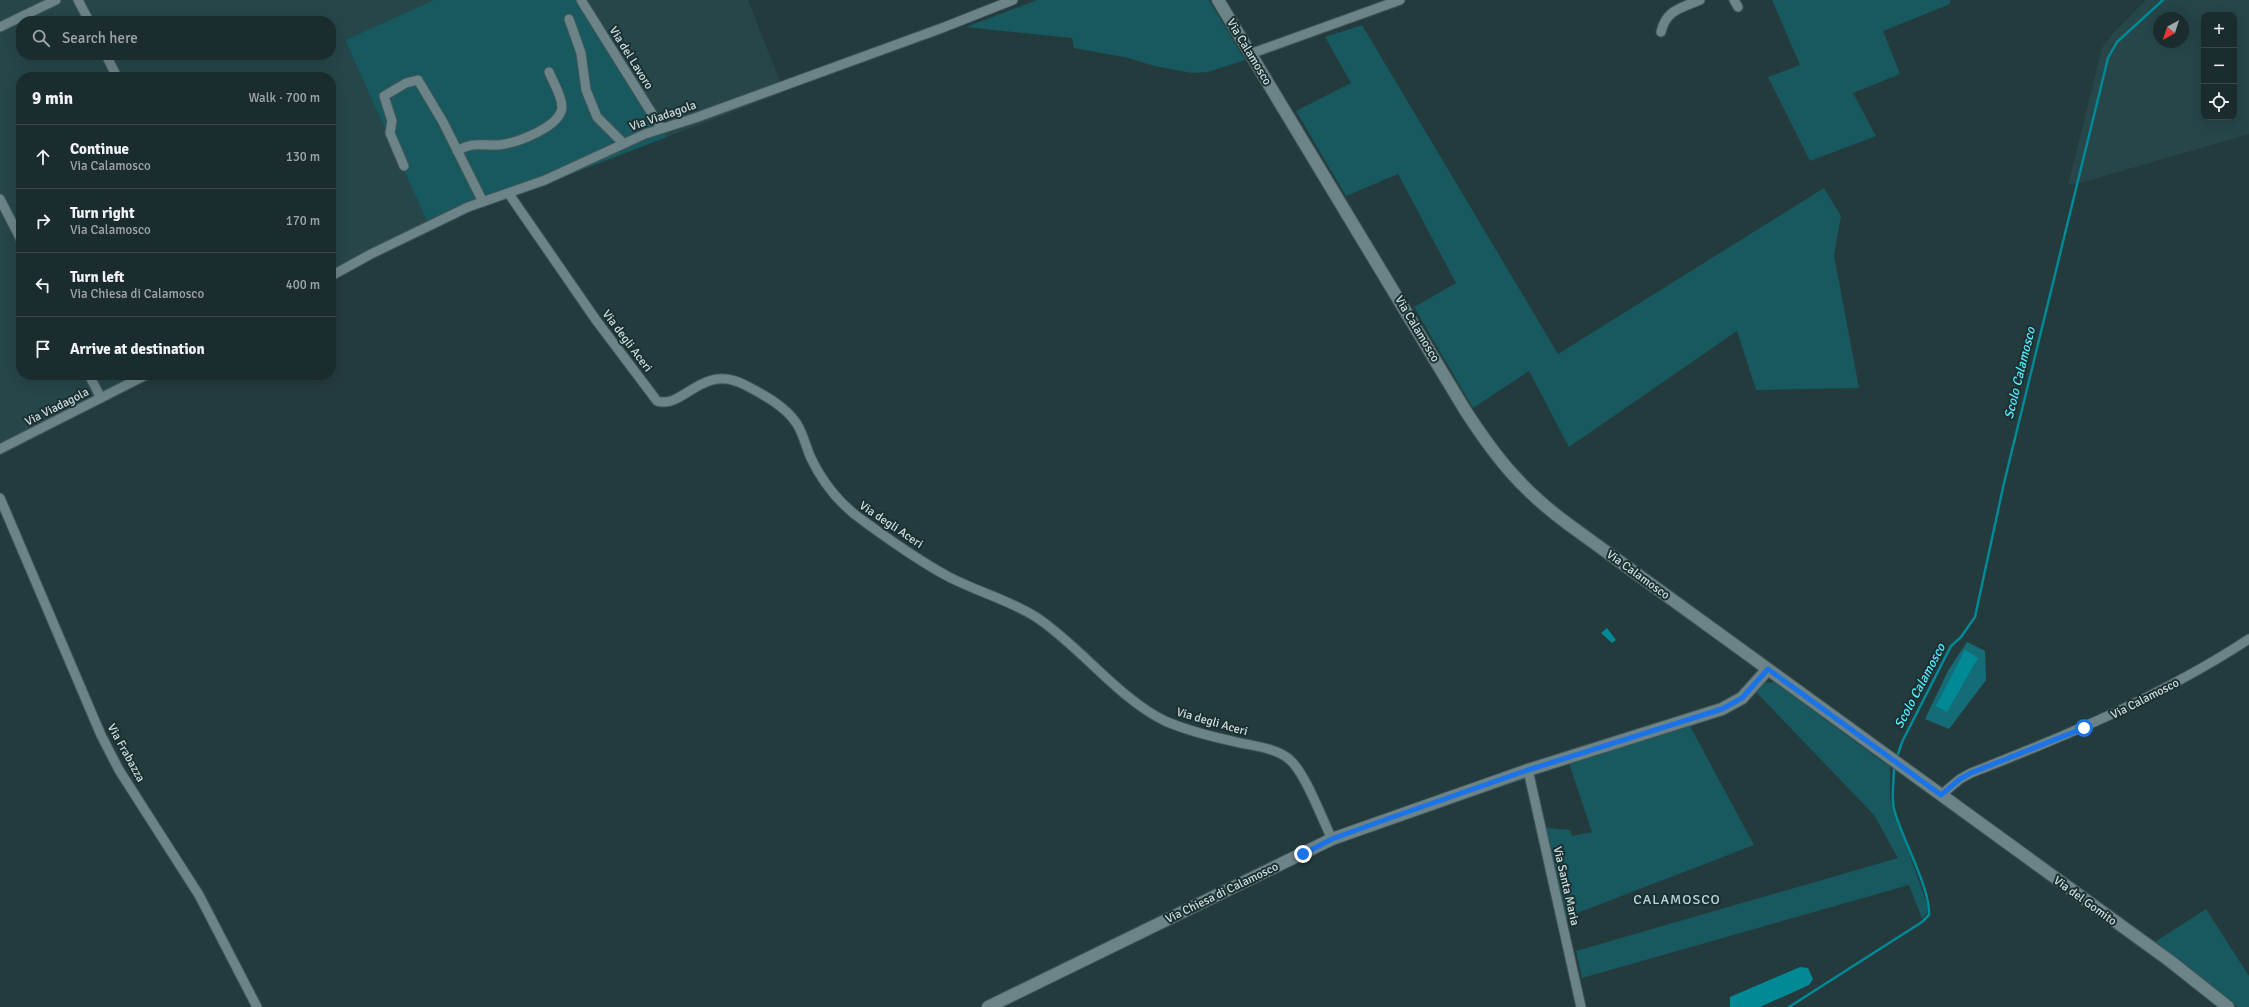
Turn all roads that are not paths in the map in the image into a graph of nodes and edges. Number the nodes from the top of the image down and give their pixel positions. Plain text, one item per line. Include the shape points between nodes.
1 (56, 0) edge
2 (78, 0) edge
3 (581, 0) edge
4 (1013, 0) edge
5 (1218, 0) edge
6 (1400, 0) edge
7 (1700, 0) edge
8 (23, 16) edge
9 (86, 16) edge
10 (16, 19) edge
11 (569, 19) dead end
12 (0, 27) edge
13 (1662, 32) dead end
14 (1250, 54) junction
15 (108, 60) edge
16 (114, 72) edge
17 (549, 72) dead end
18 (661, 128) junction
19 (623, 143) junction
20 (457, 151) junction
21 (404, 166) dead end
22 (509, 194) junction
23 (0, 199) edge
24 (483, 202) junction
25 (16, 230) edge
26 (336, 273) edge
27 (92, 380) edge
28 (136, 380) edge
29 (101, 398) junction
30 (0, 449) edge
31 (0, 498) edge
32 (2249, 639) edge
33 (1768, 669) junction
34 (1528, 770) junction
35 (1941, 795) junction
36 (1332, 839) junction
37 (257, 1007) edge
38 (988, 1007) edge
39 (1580, 1007) edge
40 (2228, 1007) edge

1 - 8 street
2 - 9 street
3 - 18 street, Via del Lavoro
4 - 18 street, Via Viadagola via 696,118
5 - 14 street, Via Calamosco
6 - 14 street
7 - 13 street via 1674,11 1664,21
10 - 12 street
11 - 19 street via 581,53 586,90 597,117
14 - 33 street, Via Calamosco via 1465,410 1504,466 1550,511
15 - 16 street
17 - 20 street via 562,103 557,120 545,129 500,145 472,144
18 - 19 street, Via Viadagola
19 - 22 street, Via Viadagola
20 - 21 street via 421,84 418,80 406,83 388,92 384,98 392,121 390,133
20 - 24 street
22 - 24 street, Via Viadagola
22 - 36 street, Via degli Aceri via 596,320 657,401 662,403 707,382 726,377 766,397 783,409 797,424 818,473 830,492 846,508 949,576 1035,616 1081,652 1134,700 1164,720 1194,731 1283,754 1297,767
23 - 25 street
24 - 26 street, Via Viadagola via 371,254
27 - 29 street
28 - 29 street, Via Viadagola
29 - 30 street, Via Viadagola
31 - 37 street, Via Frabazza via 101,735 120,770 199,895
32 - 35 street, Via Calamosco via 2171,686 2084,728 1971,773
33 - 34 street, Via Chiesa di Calamosco via 1742,698 1722,709
33 - 35 street, Via Calamosco
34 - 36 street, Via Chiesa di Calamosco
34 - 39 street, Via Santa Maria
35 - 40 street, Via del Gomito via 2170,961
36 - 38 street, Via Chiesa di Calamosco

